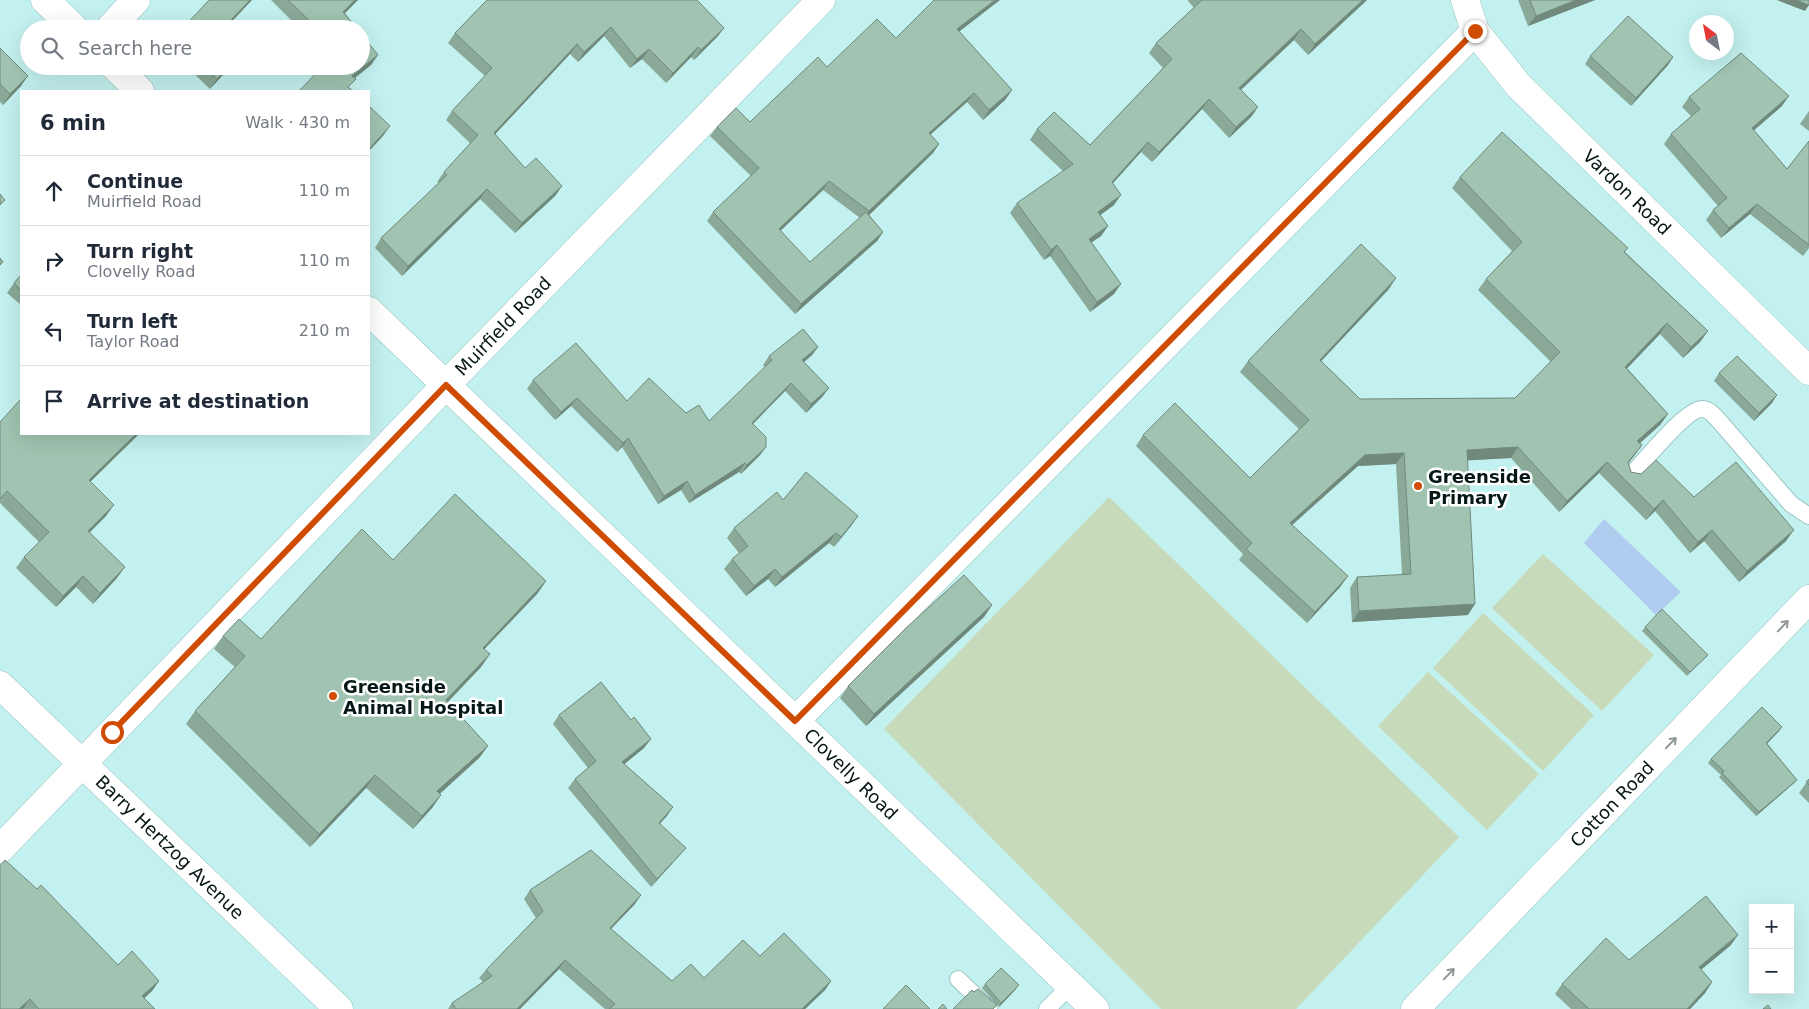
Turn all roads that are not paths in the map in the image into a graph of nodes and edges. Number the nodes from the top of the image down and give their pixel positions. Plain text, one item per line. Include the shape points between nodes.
1 (45, 0) edge
2 (136, 0) edge
3 (821, 0) edge
4 (1465, 0) edge
5 (66, 20) edge
6 (117, 20) edge
7 (1475, 31) junction
8 (123, 75) edge
9 (139, 90) edge
10 (370, 312) edge
11 (1809, 371) edge
12 (446, 385) junction
13 (1630, 476) edge
14 (1809, 516) edge
15 (1809, 599) edge
16 (0, 685) edge
17 (795, 721) junction
18 (82, 764) junction
19 (0, 849) edge
20 (958, 979) dead end
21 (1071, 985) junction
22 (339, 1009) edge
23 (989, 1009) edge
24 (1047, 1009) edge
25 (1095, 1009) edge
26 (1415, 1009) edge

1 - 5 street
2 - 6 street
3 - 12 street, Muirfield Road
4 - 7 street, Vardon Road
7 - 11 street, Vardon Road via 1518,85
7 - 17 street
8 - 9 street
10 - 12 street, Clovelly Road
12 - 17 street, Clovelly Road
12 - 18 street, Muirfield Road
13 - 14 lane via 1683,420 1695,410 1703,409 1711,412 1790,504
26 -> 15 street, Cotton Road
16 - 18 street, Barry Hertzog Avenue
17 - 21 street, Clovelly Road
18 - 19 street, Muirfield Road
18 - 22 street, Barry Hertzog Avenue
20 - 23 lane
21 - 24 lane
21 - 25 street, Clovelly Road

